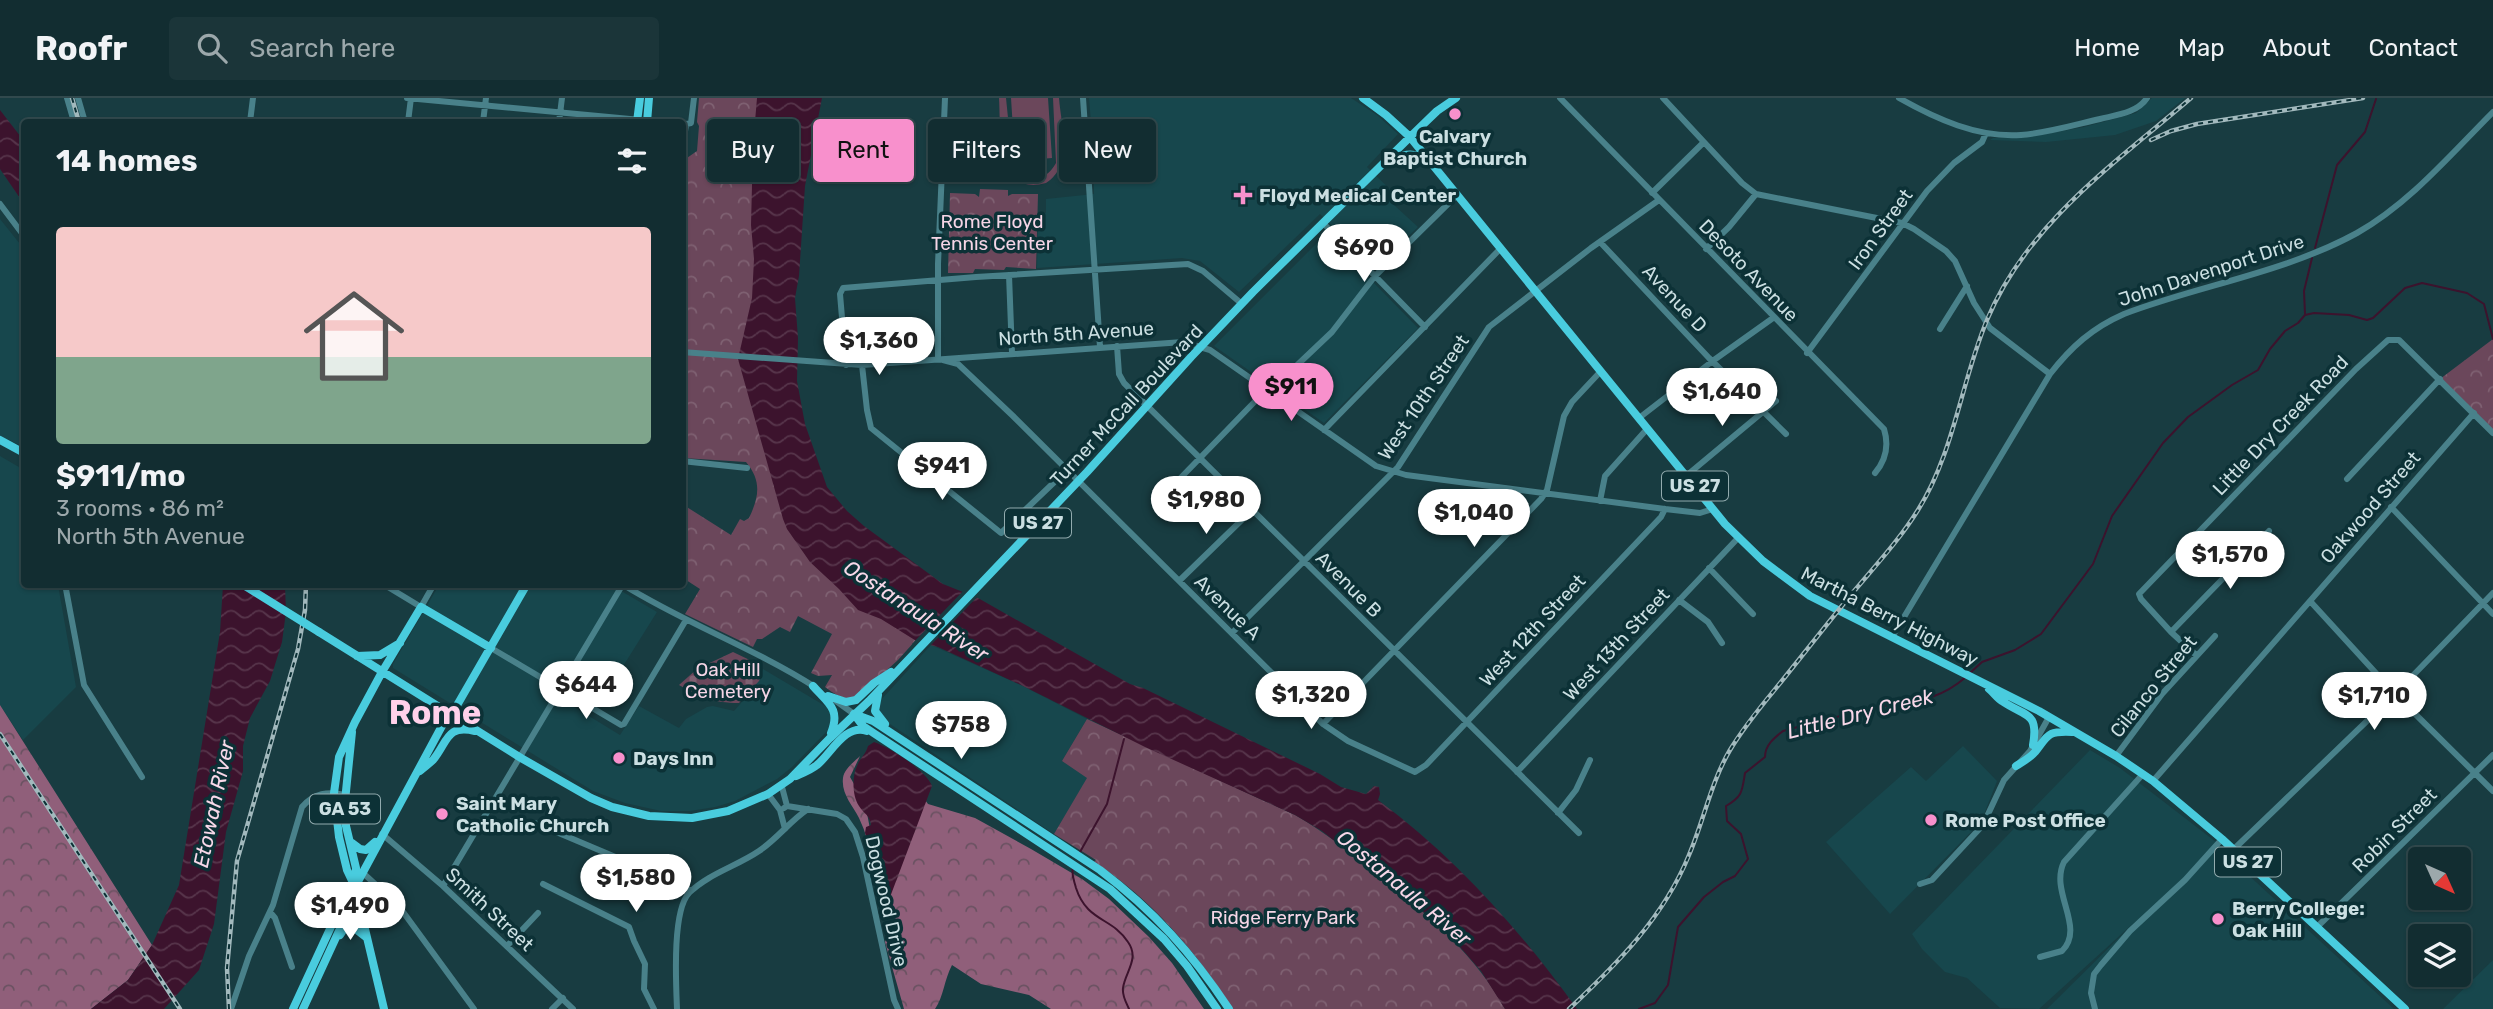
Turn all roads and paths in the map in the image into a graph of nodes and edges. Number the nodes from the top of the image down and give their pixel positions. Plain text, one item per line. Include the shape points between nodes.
1 (67, 98) edge
2 (78, 98) edge
3 (253, 98) edge
4 (410, 98) edge
5 (562, 98) edge
6 (640, 98) edge
7 (649, 98) edge
8 (694, 98) edge
9 (945, 98) edge
10 (1083, 98) edge
11 (1363, 98) edge
12 (1456, 98) edge
13 (1560, 98) edge
14 (1663, 98) edge
15 (1899, 98) edge
16 (2147, 98) edge
17 (486, 102) edge
18 (2493, 112) edge
19 (561, 113) junction
20 (73, 119) edge
21 (84, 119) edge
22 (250, 119) edge
23 (408, 119) edge
24 (560, 119) edge
25 (622, 119) edge
26 (642, 119) edge
27 (643, 119) edge
28 (686, 124) edge
29 (1986, 133) junction
30 (1409, 137) junction
31 (1704, 142) junction
32 (1380, 167) junction
33 (1434, 167) junction
34 (1652, 193) junction
35 (1756, 194) junction
36 (1457, 195) junction
37 (1659, 200) junction
38 (0, 204) edge
39 (1323, 223) junction
40 (1902, 223) junction
41 (21, 232) edge
42 (1600, 242) junction
43 (1501, 248) junction
44 (1706, 249) junction
45 (1094, 270) junction
46 (1009, 275) junction
47 (1375, 276) junction
48 (938, 281) junction
49 (1967, 286) junction
50 (1536, 291) junction
51 (1242, 304) junction
52 (1773, 318) junction
53 (1425, 327) junction
54 (1940, 329) dead end
55 (1117, 346) junction
56 (1100, 347) junction
57 (1200, 347) junction
58 (686, 352) edge
59 (1012, 353) junction
60 (1807, 353) junction
61 (938, 359) junction
62 (1714, 360) junction
63 (846, 365) junction
64 (862, 365) junction
65 (1601, 372) junction
66 (2050, 374) junction
67 (2440, 379) junction
68 (1268, 389) junction
69 (1776, 401) dead end
70 (1146, 406) junction
71 (1764, 411) junction
72 (2474, 413) junction
73 (1639, 418) junction
74 (1647, 429) junction
75 (1324, 430) junction
76 (2493, 433) edge
77 (1786, 434) dead end
78 (0, 440) edge
79 (21, 451) edge
80 (1200, 459) junction
81 (686, 461) edge
82 (747, 468) dead end
83 (1067, 470) junction
84 (1393, 471) junction
85 (1875, 472) dead end
86 (1685, 476) junction
87 (2347, 479) dead end
88 (1079, 481) junction
89 (1544, 494) junction
90 (1164, 495) dead end
91 (1600, 501) junction
92 (2392, 507) junction
93 (1665, 509) junction
94 (1713, 509) junction
95 (1252, 510) junction
96 (2269, 531) dead end
97 (1738, 538) junction
98 (1303, 560) junction
99 (1709, 568) junction
100 (1179, 581) junction
101 (66, 588) edge
102 (248, 588) edge
103 (390, 588) edge
104 (432, 588) edge
105 (525, 588) edge
106 (621, 588) edge
107 (628, 588) edge
108 (2493, 593) edge
109 (1679, 600) junction
110 (2310, 601) junction
111 (2482, 603) junction
112 (421, 607) junction
113 (1753, 614) dead end
114 (2493, 614) edge
115 (686, 620) junction
116 (2171, 632) junction
117 (1232, 633) junction
118 (2215, 636) dead end
119 (1892, 637) junction
120 (400, 643) junction
121 (1721, 643) dead end
122 (491, 648) junction
123 (1394, 651) junction
124 (2196, 655) junction
125 (357, 656) junction
126 (904, 663) junction
127 (382, 671) junction
128 (813, 686) junction
129 (881, 688) junction
130 (1994, 690) junction
131 (561, 691) junction
132 (2395, 694) junction
133 (828, 696) junction
134 (452, 714) junction
135 (854, 714) junction
136 (2049, 717) junction
137 (1466, 722) junction
138 (1323, 724) junction
139 (352, 729) junction
140 (480, 732) junction
141 (2077, 733) junction
142 (874, 734) junction
143 (830, 738) junction
144 (2033, 745) junction
145 (2493, 755) edge
146 (2116, 756) junction
147 (522, 758) junction
148 (1590, 760) dead end
149 (2016, 766) junction
150 (417, 772) junction
151 (1419, 772) joint
152 (1517, 772) junction
153 (2475, 773) junction
154 (2143, 774) junction
155 (142, 777) dead end
156 (790, 779) junction
157 (2152, 781) junction
158 (782, 787) junction
159 (2493, 791) edge
160 (334, 793) junction
161 (984, 793) junction
162 (768, 794) junction
163 (345, 795) junction
164 (787, 806) junction
165 (808, 809) junction
166 (780, 810) junction
167 (1558, 813) junction
168 (535, 823) dead end
169 (785, 829) junction
170 (382, 834) junction
171 (1579, 834) dead end
172 (2222, 839) junction
173 (351, 842) junction
174 (2234, 849) junction
175 (363, 873) junction
176 (543, 884) dead end
177 (1920, 884) dead end
178 (443, 886) junction
179 (355, 887) junction
180 (691, 891) junction
181 (270, 912) junction
182 (538, 913) dead end
183 (2318, 927) junction
184 (367, 938) junction
185 (507, 946) junction
186 (2040, 957) dead end
187 (292, 967) dead end
188 (313, 987) junction
189 (563, 998) junction
190 (231, 1009) edge
191 (293, 1009) edge
192 (303, 1009) edge
193 (384, 1009) edge
194 (474, 1009) edge
195 (552, 1009) edge
196 (573, 1009) edge
197 (654, 1009) edge
198 (677, 1009) edge
199 (898, 1009) edge
200 (1217, 1009) edge
201 (1229, 1009) edge
202 (2095, 1009) edge
203 (2405, 1009) edge

1 - 20 street
2 - 21 street
3 - 22 street
4 - 17 street
4 - 23 street
5 - 19 street
6 - 26 main road
7 - 27 main road
8 - 28 street
9 - 48 street
10 - 45 street
11 - 30 main road, Martha Berry Highway
12 - 30 main road, Turner McCall Boulevard
13 - 34 street, Desoto Avenue
14 - 31 street
15 - 29 street via 1958,126
16 - 29 street via 2129,111 2071,126 2024,135
17 - 19 street
18 - 66 street, John Davenport Drive via 2402,201 2358,232 2302,257 2114,318 2075,344
19 - 24 street
19 - 25 street
29 - 40 street, Iron Street via 1982,142 1946,169
30 - 32 main road, Turner McCall Boulevard / US 27
30 - 33 main road, Martha Berry Highway / US 27
31 - 34 street
31 - 35 street
32 - 33 main road, US 27 via 1410,153
32 - 39 main road, Turner McCall Boulevard / US 27
33 - 36 main road, Martha Berry Highway / US 27
34 - 37 street, Desoto Avenue
35 - 40 street
35 - 44 street
36 - 43 main road, Martha Berry Highway / US 27
36 - 47 street
37 - 42 street, West 10th Street
37 - 44 street, Desoto Avenue
38 - 41 street
39 - 47 street
39 - 51 main road, Turner McCall Boulevard / US 27
40 - 49 street via 1951,255
40 - 60 street, Iron Street
42 - 50 street, West 10th Street
42 - 62 street, Avenue D
43 - 50 main road, Martha Berry Highway / US 27
43 - 53 street
44 - 52 street, Desoto Avenue
45 - 46 street
45 - 51 street via 1188,264
45 - 56 street
46 - 48 street
46 - 59 street
47 - 53 street
47 - 68 street via 1332,332
48 - 61 street
48 - 63 street via 841,289
49 - 54 street
49 - 66 street via 1990,328
50 - 65 main road, Martha Berry Highway / US 27
50 - 84 street, West 10th Street via 1486,331
51 - 57 main road, Turner McCall Boulevard / US 27
52 - 60 street, Desoto Avenue
52 - 62 street
53 - 75 street
55 - 56 street, North 5th Avenue
55 - 57 street, North 5th Avenue via 1183,342
55 - 70 street, Avenue B via 1119,377
56 - 59 street, North 5th Avenue
57 - 68 street, North 5th Avenue
57 - 70 main road, Turner McCall Boulevard / US 27
58 - 63 street, North 5th Avenue
59 - 61 street, North 5th Avenue
60 - 85 street, Desoto Avenue via 1884,429 1884,459
61 - 64 street, North 5th Avenue
61 - 83 street, Avenue A via 958,364
62 - 71 street, Avenue D
62 - 73 street
63 - 64 street, North 5th Avenue
64 - 83 street via 871,428 1001,533
65 - 73 main road, Martha Berry Highway / US 27
65 - 89 street via 1567,411
66 - 119 street, John Davenport Drive
67 - 72 street
67 - 87 street
67 - 116 street, Little Dry Creek Road via 2399,340 2388,340 2356,369 2139,594
68 - 75 street, North 5th Avenue
68 - 80 street
69 - 71 street
70 - 80 street, Avenue B
70 - 88 main road, Turner McCall Boulevard / US 27
71 - 77 street, Avenue D
71 - 86 street
72 - 76 street
72 - 92 street, Oakwood Street
73 - 74 main road, Martha Berry Highway / US 27
74 - 86 main road, Martha Berry Highway / US 27
74 - 91 street via 1605,476
75 - 84 street, North 5th Avenue via 1376,466
78 - 79 main road
80 - 90 street
80 - 95 street, Avenue B
81 - 82 street
83 - 88 street, Avenue A
84 - 89 street, North 5th Avenue
84 - 98 street, West 10th Street
86 - 94 main road, Martha Berry Highway / US 27
88 - 100 street, Avenue A
88 - 126 main road, Turner McCall Boulevard / US 27
89 - 91 street, North 5th Avenue
89 - 123 street
91 - 93 street, North 5th Avenue
92 - 110 street, Oakwood Street
92 - 111 street
93 - 94 street, North 5th Avenue via 1700,513
93 - 137 street, West 12th Street
94 - 97 main road, Martha Berry Highway / US 27
95 - 98 street, Avenue B
95 - 100 street
96 - 116 street
97 - 99 street, West 13th Street
97 - 119 main road, Martha Berry Highway / US 27 via 1810,596
98 - 117 street, West 10th Street
98 - 123 street, Avenue B
99 - 109 street, West 13th Street
99 - 113 street
100 - 117 street, Avenue A
101 - 155 street via 84,685
102 - 125 main road, Turner McCall Boulevard / US 27, bridge
103 - 112 street
104 - 112 street
105 - 122 main road
106 - 131 street
107 - 115 street
108 - 111 street
109 - 121 street via 1708,622
109 - 152 street, West 13th Street
110 - 132 street
110 - 157 street, Oakwood Street
111 - 114 street
111 - 132 street
112 - 120 main road
112 - 122 main road
115 - 128 street
115 - 131 street via 624,724
116 - 124 street
117 - 138 street, Avenue A
118 - 124 street, Cilanco Street
119 - 130 main road, Martha Berry Highway / US 27
120 - 125 main road via 380,655
120 - 127 main road
122 - 131 street
122 - 134 main road
123 - 137 street, Avenue B
123 - 138 street
124 - 146 street, Cilanco Street
125 - 127 main road, Turner McCall Boulevard / US 27
126 - 129 main road, Turner McCall Boulevard / US 27
126 - 133 main road via 856,700
127 - 134 main road, Turner McCall Boulevard / US 27
127 - 139 main road, GA 53
128 - 133 street
128 - 143 main road via 835,712
129 - 135 main road, Turner McCall Boulevard / US 27
129 - 161 main road via 875,706 881,720 982,787
130 - 136 main road, US 27
130 - 144 main road via 2003,702 2033,720
131 - 147 street
132 - 153 street
132 - 174 street
133 - 135 street
134 - 140 main road, Turner McCall Boulevard / US 27
134 - 150 main road
135 - 142 main road
135 - 143 main road, Turner McCall Boulevard / US 27
135 - 161 main road via 873,721
136 - 141 main road, US 27
136 - 144 street
137 - 151 street, West 12th Street
137 - 152 street, Avenue B
138 - 151 street, Avenue A via 1348,741
139 - 160 main road, GA 53 via 338,763
139 - 163 main road, GA 53
140 - 147 main road, Turner McCall Boulevard / US 27
140 - 150 main road via 465,729 451,733 432,761
141 - 146 main road, US 27
141 - 149 main road via 2048,734 2033,754
142 - 156 main road via 852,731 816,766
142 - 200 main road via 1132,907 1187,966
143 - 156 main road, Turner McCall Boulevard / US 27
144 - 149 street
145 - 153 street, Robin Street
146 - 154 main road, US 27
147 - 162 main road, Turner McCall Boulevard / US 27 via 591,798 649,816 679,819 715,814
147 - 178 street
148 - 167 street via 1576,790
149 - 177 street via 2004,779 1979,830 1932,880
150 - 170 main road
152 - 167 street, Avenue B
153 - 159 street
153 - 183 street, Robin Street
154 - 157 main road, US 27
154 - 186 street via 2064,862 2059,882 2071,938 2060,953
156 - 158 main road, Turner McCall Boulevard / US 27
157 - 172 main road, US 27
158 - 162 main road, Turner McCall Boulevard / US 27
158 - 164 street
160 - 163 street
160 - 179 main road, GA 53 via 341,851
160 - 181 street via 317,796 302,807
161 - 201 main road via 1129,892 1169,929
162 - 166 street
163 - 173 main road, GA 53
164 - 165 street, Dogwood Drive
164 - 166 street
165 - 169 street
165 - 199 street, Dogwood Drive via 837,814 855,832
166 - 169 street
167 - 171 street, Avenue B
168 - 180 street
169 - 180 street via 758,852
170 - 173 main road via 366,850
170 - 175 main road
170 - 178 street, Smith Street
172 - 174 main road, US 27
172 - 202 street via 2094,974 2091,993
173 - 179 main road, GA 53
174 - 183 main road, US 27
175 - 179 main road
175 - 194 street via 398,905
176 - 197 street via 627,925 645,964 644,989
178 - 185 street, Smith Street
179 - 184 main road, GA 53
179 - 188 main road
179 - 191 main road via 342,903
180 - 198 street via 682,906 678,936
181 - 187 street
181 - 190 street
182 - 185 street
183 - 203 main road, US 27
184 - 188 main road via 355,928 344,929
184 - 193 main road, GA 53
185 - 189 street, Smith Street
188 - 192 main road
189 - 195 street
189 - 196 street, Smith Street

